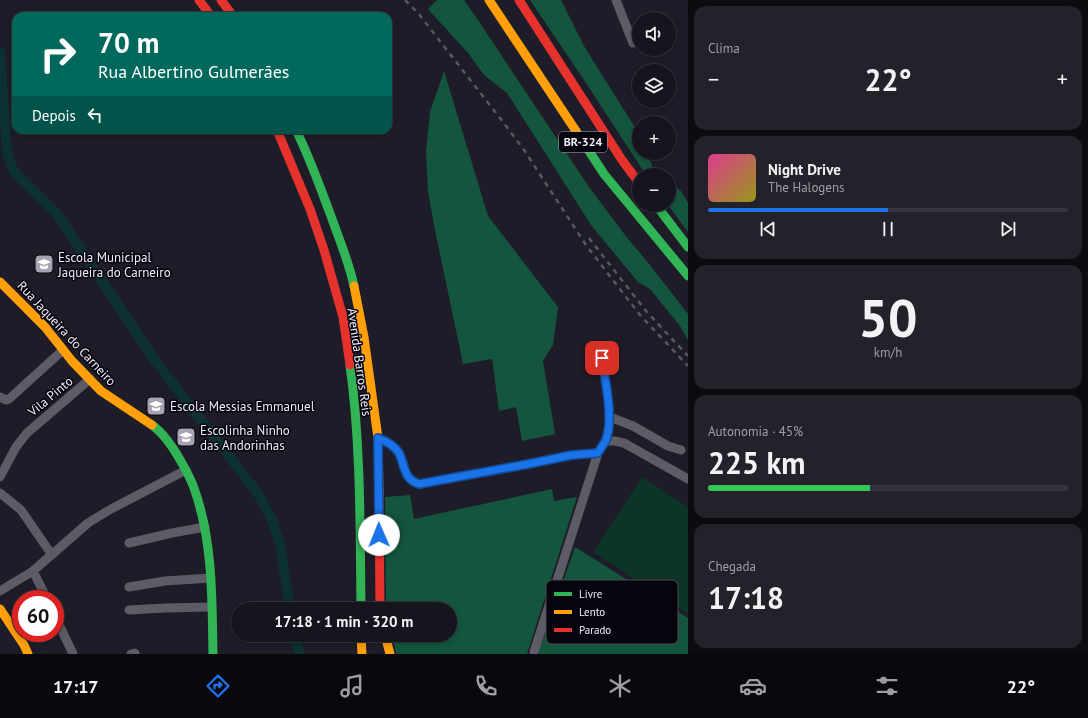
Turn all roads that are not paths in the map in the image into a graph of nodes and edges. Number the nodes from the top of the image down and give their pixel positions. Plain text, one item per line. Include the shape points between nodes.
1 (199, 0) edge
2 (222, 0) edge
3 (489, 0) edge
4 (519, 0) edge
5 (616, 0) edge
6 (208, 12) edge
7 (230, 12) edge
8 (632, 40) edge
9 (279, 134) edge
10 (298, 134) edge
11 (632, 174) edge
12 (661, 212) edge
13 (688, 247) edge
14 (687, 277) edge
15 (0, 282) edge
16 (63, 350) junction
17 (602, 358) dead end
18 (90, 379) junction
19 (2, 398) edge
20 (610, 417) junction
21 (378, 438) junction
22 (606, 441) junction
23 (681, 450) dead end
24 (598, 453) junction
25 (186, 470) junction
26 (0, 477) edge
27 (688, 479) edge
28 (0, 493) edge
29 (205, 527) junction
30 (129, 543) dead end
31 (52, 555) junction
32 (33, 571) junction
33 (210, 578) junction
34 (557, 580) edge
35 (129, 587) dead end
36 (43, 590) edge
37 (0, 591) edge
38 (361, 602) edge
39 (380, 602) edge
40 (211, 607) junction
41 (0, 609) edge
42 (129, 610) dead end
43 (546, 615) edge
44 (64, 635) edge
45 (361, 642) edge
46 (382, 642) edge
47 (387, 642) edge
48 (534, 652) dead end
49 (28, 654) edge
50 (73, 654) edge
51 (213, 654) edge
52 (362, 654) edge
53 (383, 654) edge
54 (390, 654) edge

1 - 6 main road
2 - 7 main road
3 - 14 main road, BR-324 via 604,174
4 - 11 main road, BR-324
5 - 8 street
9 - 38 main road, Avenida Barros Reis via 310,209 342,317 354,394 358,444
10 - 21 main road, Avenida Barros Reis via 339,236 352,283 364,337
12 - 13 main road
15 - 16 main road, Rua Jaqueira do Carneiro via 45,327
16 - 18 main road, Rua Jaqueira do Carneiro
16 - 19 street via 9,399
17 - 20 street
18 - 25 main road, Rua Jaqueira do Carneiro via 111,398 155,427 173,448
18 - 26 street, Vila Pinto via 27,433 16,447
20 - 22 street
20 - 23 street
21 - 24 street via 395,448 408,477 419,484 572,455
21 - 39 main road, Avenida Barros Reis
22 - 24 street
22 - 27 street via 624,443
24 - 34 street
25 - 29 main road, Rua Jaqueira do Carneiro
25 - 31 street via 88,523
28 - 31 street via 21,510
29 - 30 street
29 - 33 main road, Rua Jaqueira do Carneiro
31 - 32 street
32 - 36 street
32 - 37 street
33 - 35 street
33 - 40 main road, Rua Jaqueira do Carneiro
40 - 42 street
40 - 51 main road, Rua Jaqueira do Carneiro
41 - 49 main road
43 - 48 street
44 - 50 street
45 - 52 main road
46 - 53 main road
47 - 54 main road

